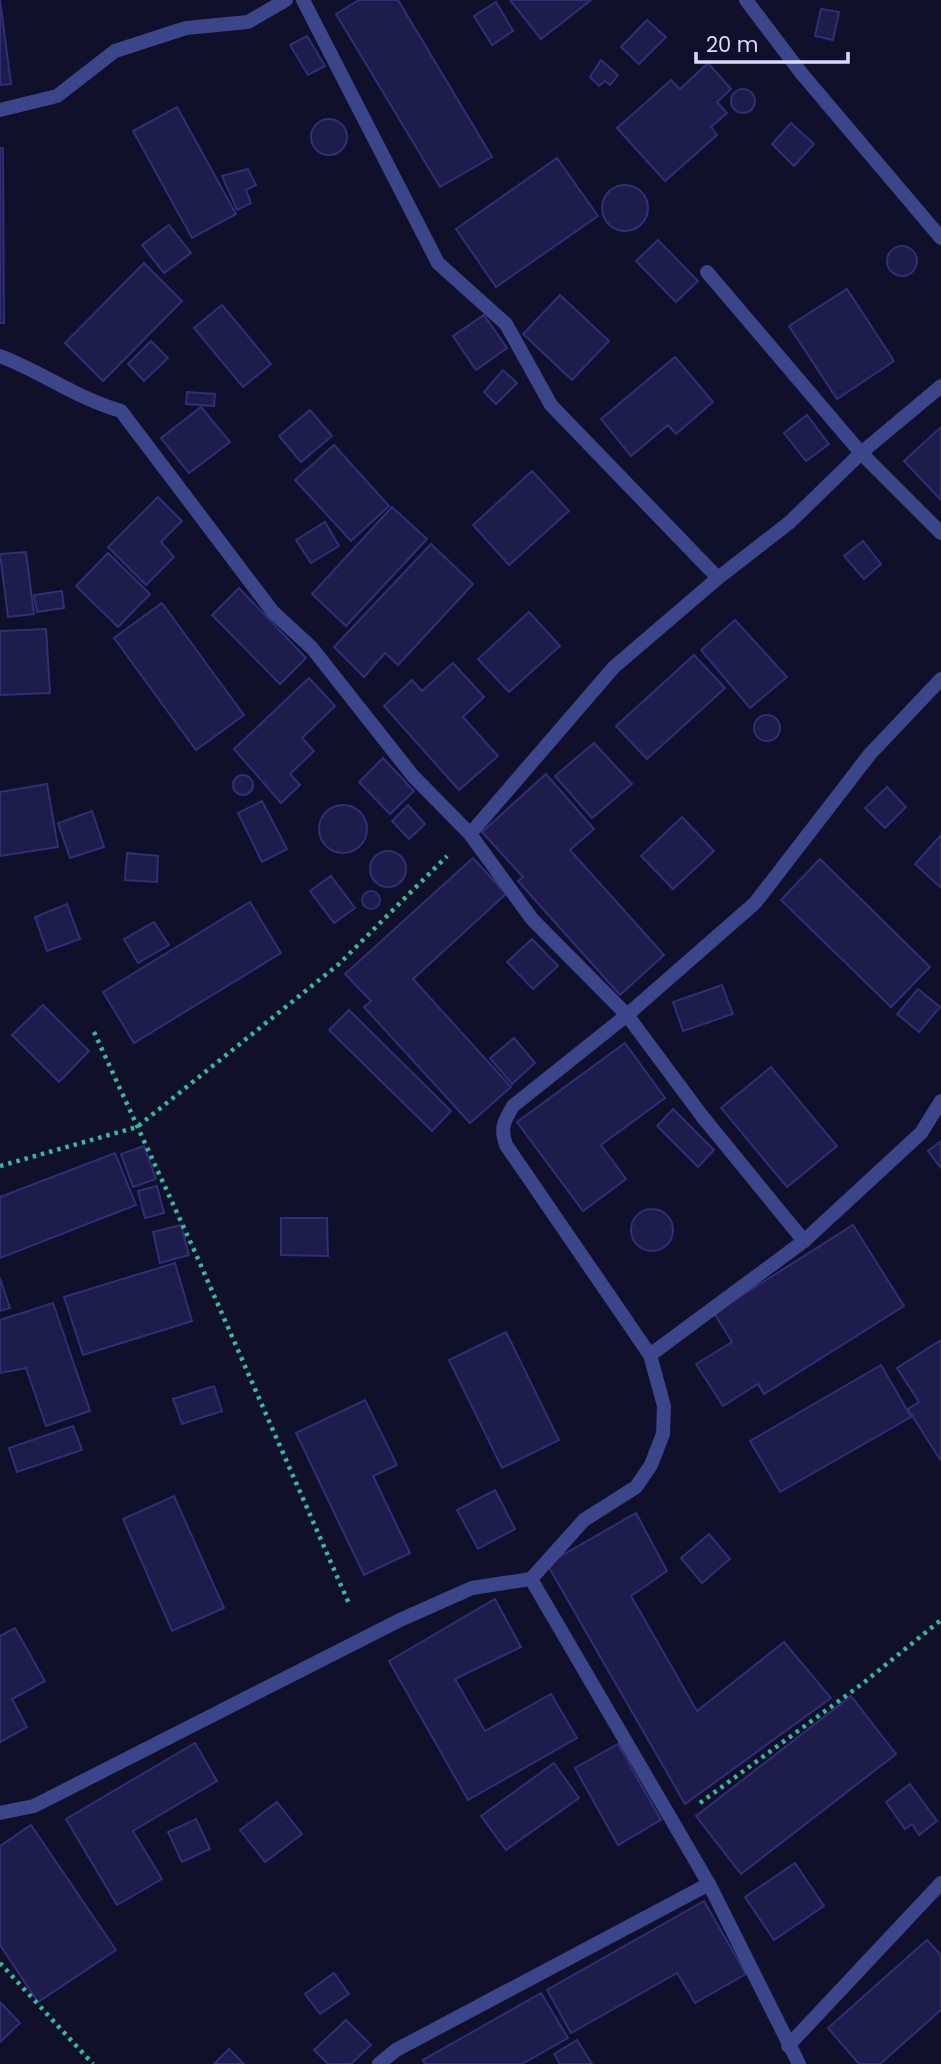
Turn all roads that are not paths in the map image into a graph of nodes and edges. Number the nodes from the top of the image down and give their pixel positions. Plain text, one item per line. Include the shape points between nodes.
1 (286, 0) edge
2 (303, 0) edge
3 (746, 0) edge
4 (0, 110) edge
5 (941, 238) edge
6 (707, 272) dead end
7 (0, 356) edge
8 (941, 386) edge
9 (861, 453) junction
10 (941, 533) edge
11 (718, 578) junction
12 (941, 679) edge
13 (470, 834) junction
14 (626, 1015) junction
15 (941, 1101) edge
16 (804, 1241) junction
17 (650, 1355) junction
18 (531, 1579) junction
19 (0, 1813) edge
20 (941, 1883) edge
21 (709, 1884) junction
22 (788, 2046) junction
23 (379, 2064) edge
24 (799, 2064) edge

1 - 4 street via 248,22 186,28 115,51 57,96
2 - 11 street via 438,263 506,324 551,405
3 - 5 street via 802,74
6 - 9 street
7 - 13 street via 36,369 91,402 121,411 273,612 312,648 413,776
8 - 9 street
9 - 10 street
9 - 11 street via 790,522
11 - 13 street via 614,667
12 - 14 street via 870,754 755,903
13 - 14 street via 532,919
14 - 16 street
14 - 17 street via 513,1106 501,1131 506,1145
15 - 16 street via 920,1133
16 - 17 street
17 - 18 street via 664,1406 663,1434 651,1465 636,1487 584,1520
18 - 19 street via 472,1588 34,1806
18 - 21 street
20 - 22 street
21 - 22 street
21 - 23 street via 396,2050
22 - 24 street

